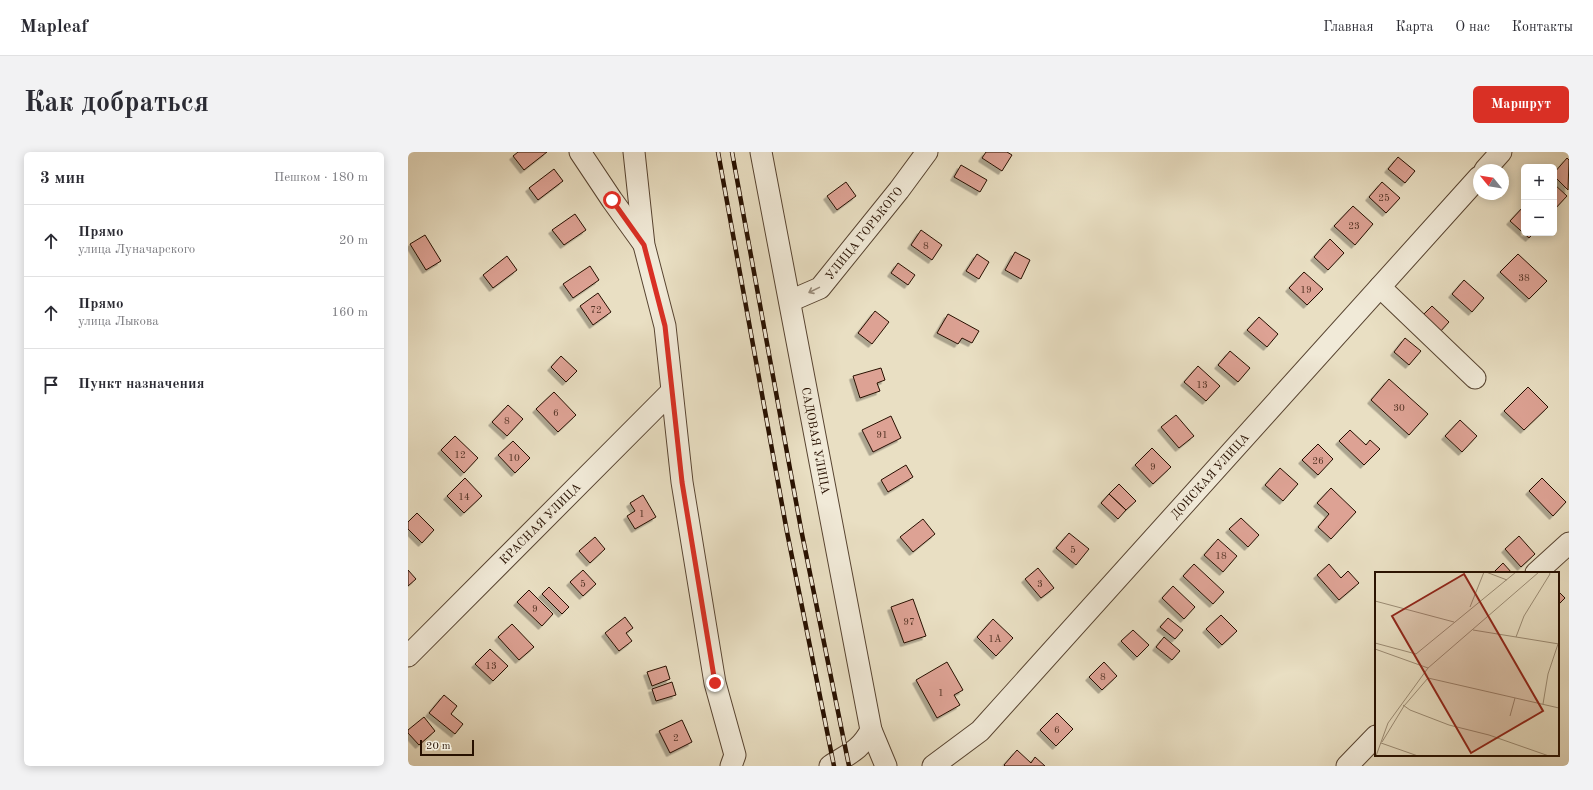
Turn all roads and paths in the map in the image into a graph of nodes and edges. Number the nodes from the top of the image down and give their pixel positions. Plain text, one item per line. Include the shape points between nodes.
1 (580, 152) edge
2 (634, 152) edge
3 (761, 152) edge
4 (927, 152) edge
5 (1501, 152) edge
6 (1490, 164) edge
7 (1473, 184) edge
8 (644, 245) junction
9 (1380, 287) junction
10 (790, 301) junction
11 (1475, 378) dead end
12 (671, 392) junction
13 (1569, 543) edge
14 (1537, 572) edge
15 (408, 656) edge
16 (871, 730) junction
17 (1375, 737) edge
18 (838, 761) edge
19 (731, 766) edge
20 (886, 766) edge
21 (933, 766) edge
22 (1347, 766) edge

1 - 8 street
2 - 8 street
3 - 10 street, САДОВАЯ УЛИЦА
4 -> 10 street, УЛИЦА ГОРЬКОГО via 900,190 820,288
5 - 6 street
7 - 9 street, ДОНСКАЯ УЛИЦА
8 - 12 street via 665,326
9 - 11 street
9 - 21 street, ДОНСКАЯ УЛИЦА via 980,731
10 - 16 street, САДОВАЯ УЛИЦА
12 - 15 street, КРАСНАЯ УЛИЦА
12 - 19 street via 682,482 715,683 735,755
13 - 14 street
16 - 18 street via 856,751
16 - 20 street, САДОВАЯ УЛИЦА
17 - 22 street

